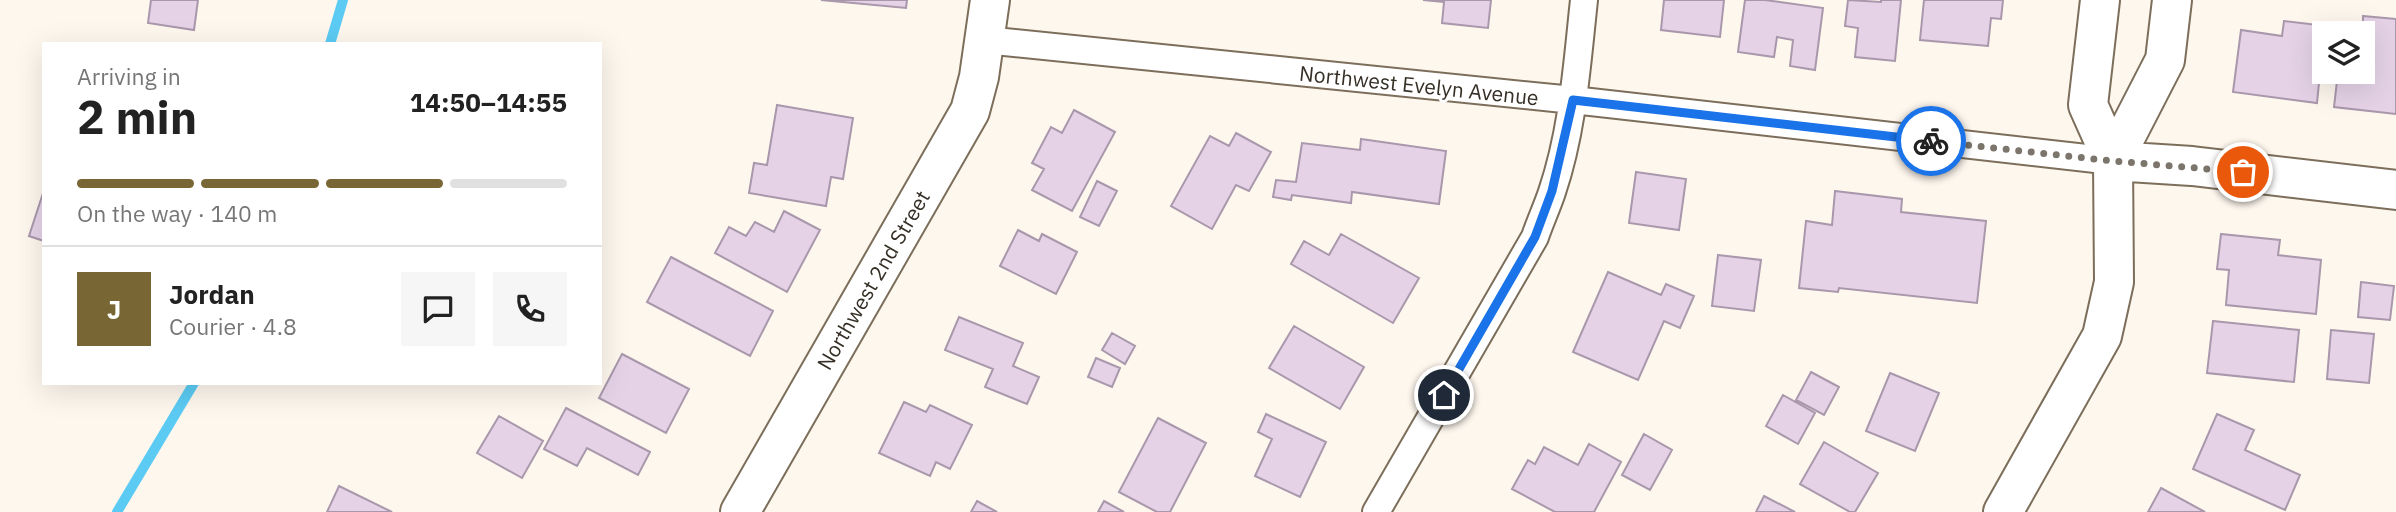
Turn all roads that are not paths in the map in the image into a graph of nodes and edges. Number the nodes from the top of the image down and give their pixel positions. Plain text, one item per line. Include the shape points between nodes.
1 (990, 0) edge
2 (1584, 0) edge
3 (2100, 0) edge
4 (2172, 0) edge
5 (985, 40) junction
6 (1573, 100) junction
7 (2113, 161) junction
8 (2396, 190) edge
9 (740, 512) edge
10 (1376, 512) edge
11 (2003, 512) edge

1 - 5 street, Northwest 2nd Street
2 - 6 street
3 - 7 street via 2088,105
4 - 7 street via 2165,60
5 - 6 street, Northwest Evelyn Avenue
5 - 9 street, Northwest 2nd Street via 970,111
6 - 7 street, Northwest Evelyn Avenue
6 - 10 street via 1552,191 1535,237
7 - 8 street, Northwest Evelyn Avenue
7 - 11 street via 2113,282 2102,336

